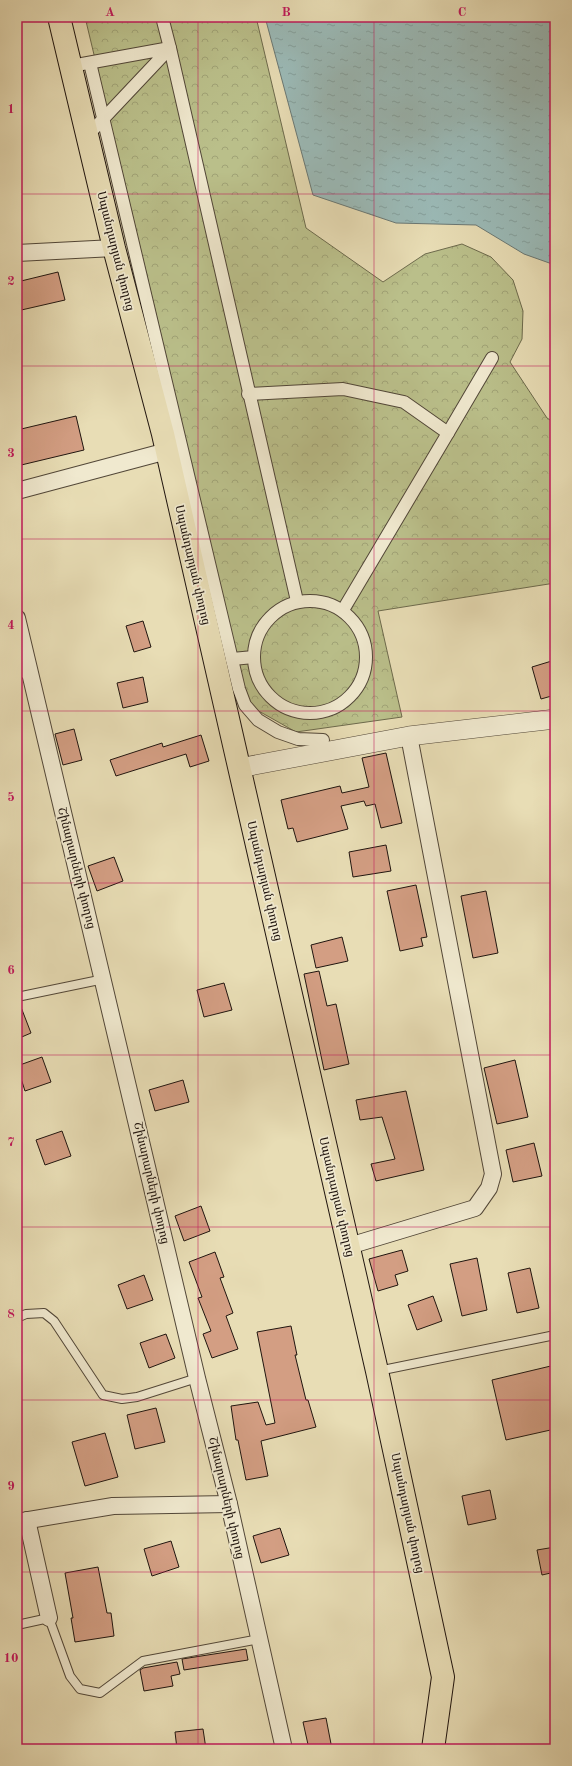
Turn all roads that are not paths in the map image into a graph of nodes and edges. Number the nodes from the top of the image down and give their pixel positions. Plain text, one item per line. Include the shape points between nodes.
1 (59, 17) edge
2 (162, 17) edge
3 (170, 48) junction
4 (80, 64) junction
5 (104, 118) junction
6 (88, 135) junction
7 (114, 248) junction
8 (17, 253) edge
9 (492, 358) dead end
10 (248, 394) junction
11 (448, 433) junction
12 (167, 451) junction
13 (17, 491) edge
14 (297, 601) junction
15 (343, 610) junction
16 (17, 618) edge
17 (254, 657) junction
18 (232, 659) junction
19 (23, 672) edge
20 (555, 720) edge
21 (409, 736) junction
22 (323, 740) dead end
23 (239, 768) junction
24 (104, 979) junction
25 (17, 997) edge
26 (349, 1246) junction
27 (17, 1318) edge
28 (555, 1335) edge
29 (377, 1371) junction
30 (197, 1378) junction
31 (229, 1504) junction
32 (22, 1521) edge
33 (49, 1618) junction
34 (17, 1625) edge
35 (259, 1639) junction
36 (284, 1749) edge
37 (434, 1749) edge

1 - 4 main road, Սպանդարյան փողոց
2 - 3 street
3 - 4 street
3 - 5 street
3 - 10 street
4 - 5 street
4 - 6 main road, Սպանդարյան փողոց
5 - 6 street
5 - 18 street
6 - 7 main road, Սպանդարյան փողոց
7 - 8 street
7 - 12 main road, Սպանդարյան փողոց
9 - 11 street
10 - 11 street via 343,389 404,402
10 - 14 street
11 - 15 street
12 - 13 street
12 - 23 main road, Սպանդարյան փողոց
14 - 15 street via 320,601
14 - 17 street via 267,618 253,649
15 - 17 street via 364,637 365,671 348,700 316,714 283,707 259,683
16 - 19 street, Շինարարների փողոց
17 - 18 street
18 - 22 street via 245,705 258,720 278,732 298,739
19 - 24 street, Շինարարների փողոց
20 - 21 street
21 - 23 street
21 - 26 street via 493,1174 489,1188 475,1208
23 - 26 main road, Սպանդարյան փողոց
24 - 25 lane
24 - 30 street, Շինարարների փողոց
26 - 29 main road, Սպանդարյան փողոց
27 - 30 lane via 26,1314 44,1313 54,1321 103,1395 122,1400
28 - 29 lane
29 - 37 main road, Սպանդարյան փողոց via 443,1677
30 - 31 street, Շինարարների փողոց
31 - 32 street via 113,1506
31 - 35 street, Շինարարների փողոց
32 - 33 street
33 - 34 lane
33 - 35 lane via 70,1676 80,1689 100,1693 143,1661
35 - 36 street, Շինարարների փողոց

